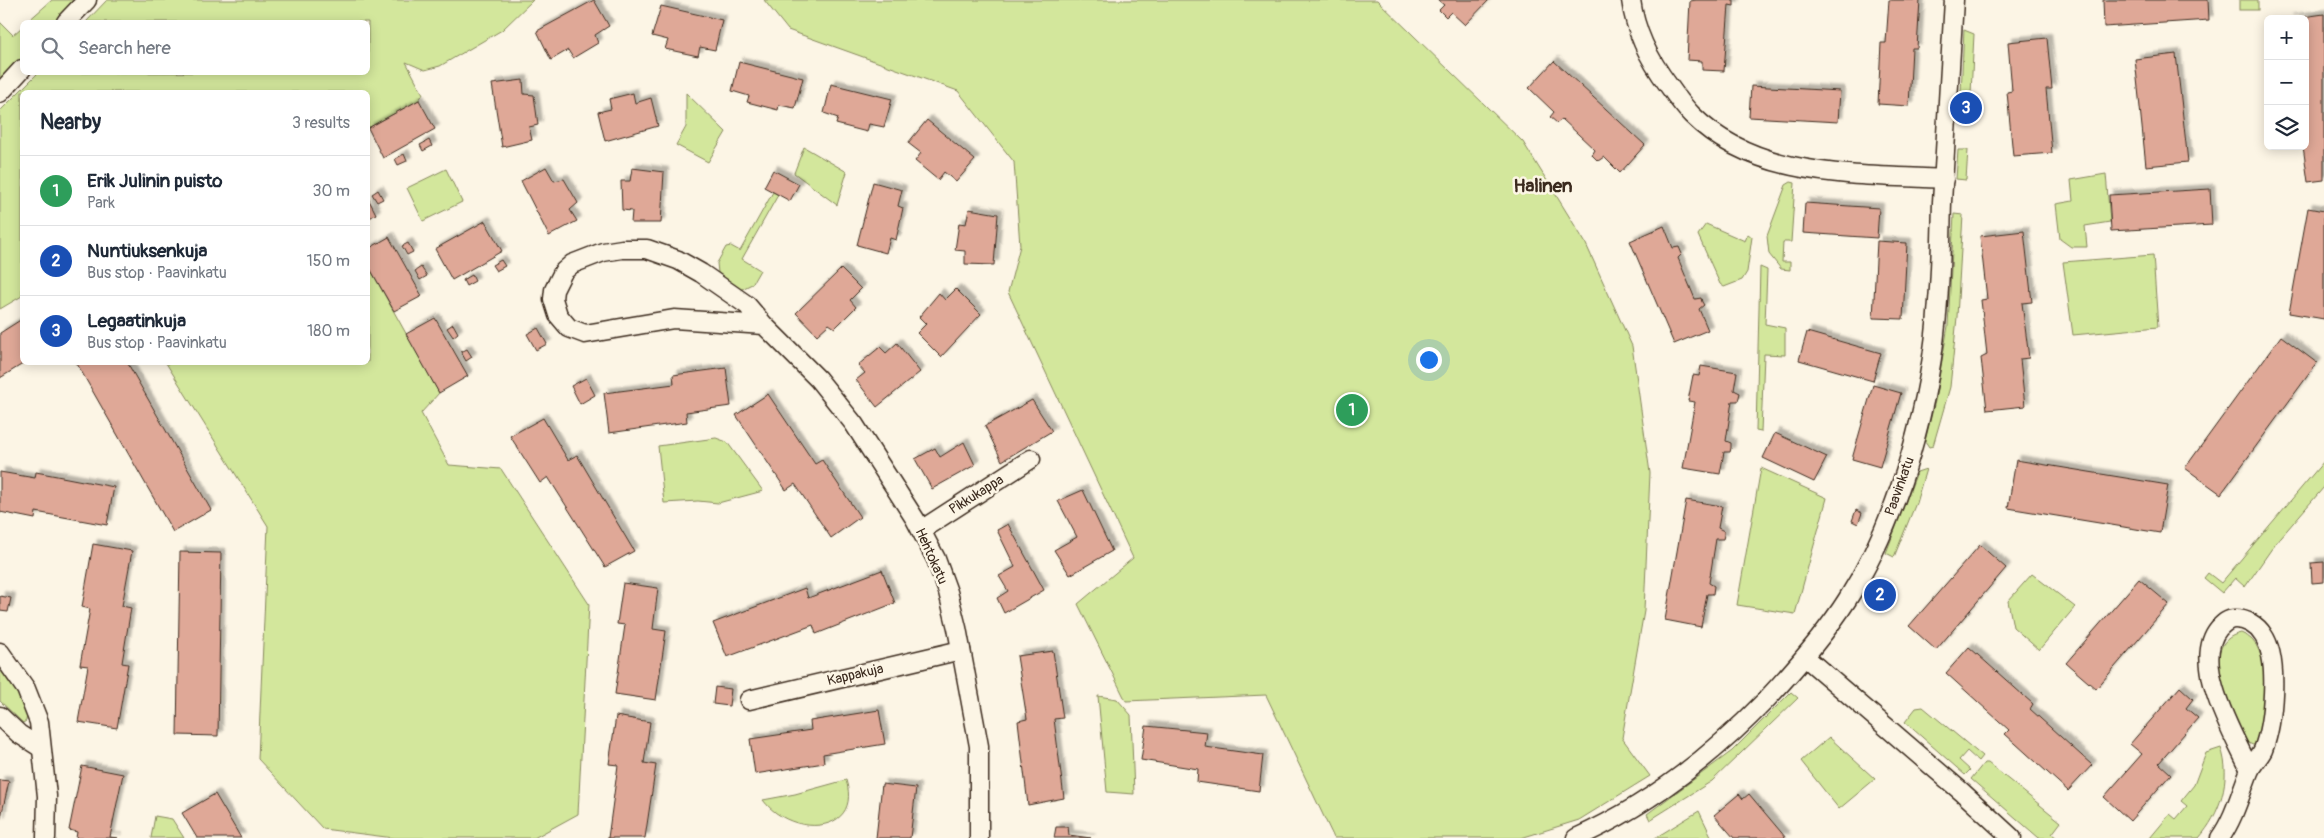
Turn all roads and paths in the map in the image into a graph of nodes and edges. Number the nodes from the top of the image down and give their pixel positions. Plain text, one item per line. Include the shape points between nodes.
1 (87, 0) edge
2 (1631, 0) edge
3 (1954, 0) edge
4 (68, 20) edge
5 (20, 71) edge
6 (0, 93) edge
7 (1944, 178) junction
8 (764, 325) junction
9 (1031, 459) dead end
10 (921, 530) junction
11 (961, 650) junction
12 (0, 652) edge
13 (1805, 656) junction
14 (749, 700) dead end
15 (0, 716) edge
16 (41, 748) junction
17 (2250, 770) junction
18 (46, 838) edge
19 (979, 838) edge
20 (1576, 838) edge
21 (2012, 838) edge
22 (2220, 838) edge

1 - 4 street
2 - 7 street via 1632,12 1648,53 1661,76 1692,115 1733,144 1768,159 1816,171
3 - 7 street, Paavinkatu
5 - 6 street
7 - 13 street, Paavinkatu via 1938,302 1926,389 1911,452 1889,514 1860,576 1847,600
8 - 8 street, Hehtokatu via 674,319 585,334 569,328 558,315 554,290 563,272 572,264 602,252 647,249 678,260 701,273 748,305
8 - 10 street, Hehtokatu via 818,379 854,424
9 - 10 street, Pikkukappa
10 - 11 street, Hehtokatu via 948,592
11 - 14 street, Kappakuja
11 - 19 street, Hehtokatu via 979,746
12 - 16 street via 15,671 34,706
13 - 20 street, Paavinkatu via 1750,716 1690,771 1629,811
13 - 21 street
15 - 16 street
16 - 18 street via 47,796
17 - 17 street via 2262,750 2267,732 2273,678 2271,661 2264,636 2257,627 2246,621 2230,619 2213,638 2209,665 2220,705
17 - 22 street via 2232,818

